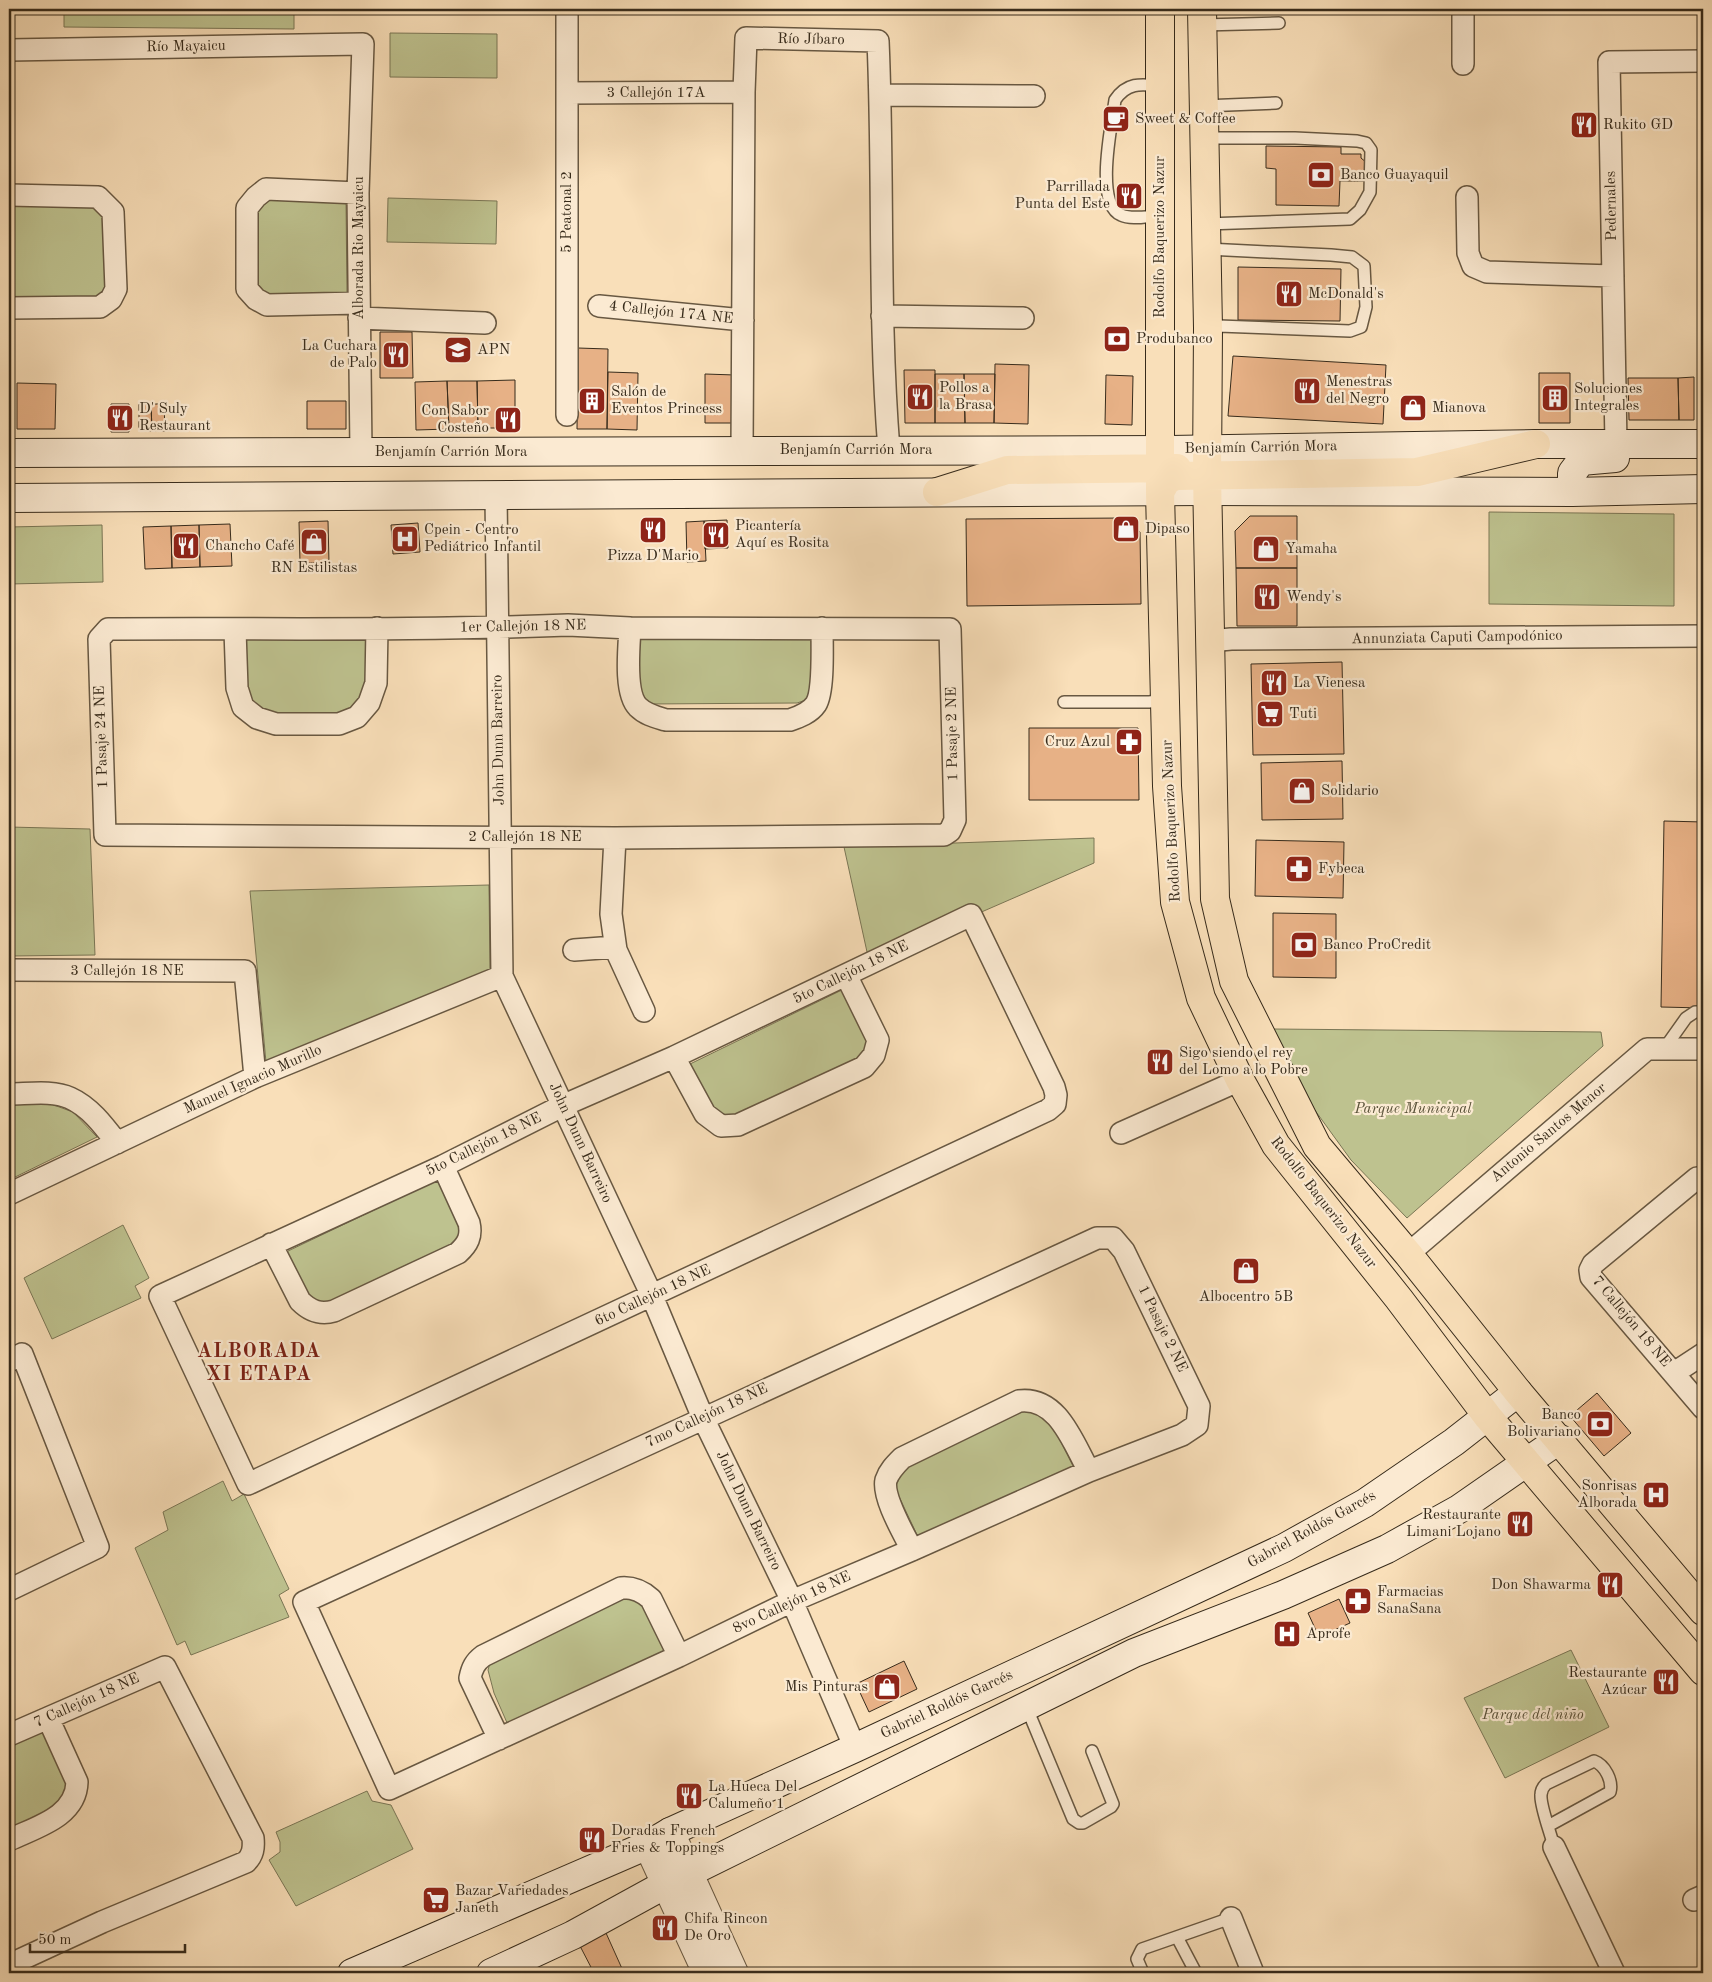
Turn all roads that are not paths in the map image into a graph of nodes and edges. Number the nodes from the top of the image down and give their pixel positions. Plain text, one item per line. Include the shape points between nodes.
1 (567, 9) edge
2 (1160, 9) edge
3 (1463, 9) edge
4 (1202, 17) edge
5 (1279, 23) dead end
6 (363, 44) joint
7 (9, 50) edge
8 (1703, 61) edge
9 (1463, 64) dead end
10 (1160, 86) junction
11 (744, 92) junction
12 (567, 93) junction
13 (881, 95) junction
14 (1034, 96) dead end
15 (1276, 102) dead end
16 (1203, 106) junction
17 (1204, 138) junction
18 (358, 193) junction
19 (9, 195) edge
20 (1467, 198) dead end
21 (1160, 216) junction
22 (1206, 237) junction
23 (1613, 276) junction
24 (599, 306) dead end
25 (9, 308) edge
26 (359, 310) junction
27 (882, 316) junction
28 (1023, 318) dead end
29 (743, 320) junction
30 (485, 323) dead end
31 (1208, 328) junction
32 (567, 415) dead end
33 (1616, 444) junction
34 (1699, 444) edge
35 (889, 450) junction
36 (742, 451) junction
37 (361, 452) junction
38 (9, 453) edge
39 (1162, 465) junction
40 (1200, 475) junction
41 (1703, 489) edge
42 (1572, 492) junction
43 (807, 493) junction
44 (637, 494) junction
45 (496, 495) junction
46 (9, 498) edge
47 (377, 628) junction
48 (498, 628) junction
49 (630, 628) junction
50 (822, 628) junction
51 (950, 629) joint
52 (235, 630) junction
53 (1703, 636) edge
54 (99, 639) joint
55 (1210, 641) junction
56 (1166, 700) junction
57 (1064, 702) dead end
58 (944, 834) joint
59 (105, 836) joint
60 (500, 837) junction
61 (615, 838) junction
62 (615, 947) junction
63 (574, 950) dead end
64 (9, 970) edge
65 (846, 975) junction
66 (502, 976) junction
67 (644, 1011) dead end
68 (1703, 1012) edge
69 (1664, 1049) junction
70 (1703, 1049) edge
71 (674, 1057) junction
72 (255, 1077) junction
73 (1240, 1080) junction
74 (9, 1094) edge
75 (1055, 1104) joint
76 (562, 1106) junction
77 (1121, 1133) dead end
78 (117, 1143) junction
79 (443, 1166) junction
80 (1703, 1178) edge
81 (9, 1194) edge
82 (1113, 1238) joint
83 (271, 1244) junction
84 (1408, 1254) junction
85 (652, 1296) junction
86 (1703, 1354) edge
87 (15, 1357) edge
88 (1674, 1373) junction
89 (1518, 1392) junction
90 (1703, 1408) edge
91 (1488, 1417) junction
92 (703, 1418) junction
93 (1197, 1425) joint
94 (1560, 1439) junction
95 (1525, 1462) junction
96 (1089, 1471) junction
97 (248, 1484) joint
98 (912, 1550) junction
99 (9, 1590) edge
100 (792, 1601) junction
101 (1703, 1612) edge
102 (679, 1656) junction
103 (1703, 1671) edge
104 (1026, 1706) junction
105 (48, 1718) junction
106 (9, 1735) edge
107 (499, 1738) junction
108 (855, 1748) junction
109 (1092, 1751) dead end
110 (389, 1789) joint
111 (1548, 1826) junction
112 (659, 1838) junction
113 (9, 1840) edge
114 (1554, 1847) joint
115 (677, 1878) junction
116 (1231, 1918) joint
117 (1177, 1937) junction
118 (9, 1965) edge
119 (352, 1973) edge
120 (491, 1973) edge
121 (707, 1973) edge
122 (734, 1973) edge
123 (1143, 1973) edge
124 (1196, 1973) edge
125 (1253, 1973) edge
126 (1614, 1973) edge

1 - 12 street, 5 Peatonal 2
2 - 10 main road, Rodolfo Baquerizo Nazur
3 - 9 street
4 - 5 lane
4 - 16 main road, Rodolfo Baquerizo Nazur
6 - 7 street, Río Mayaicu
6 - 18 street, Alborada Rio Mayaicu
8 - 23 street, Pedernales via 1609,62
10 - 21 main road, Rodolfo Baquerizo Nazur
10 - 21 lane via 1132,85 1119,94 1115,100 1106,167 1109,204 1114,211 1123,216
11 - 12 street, 3 Callejón 17A
11 - 13 street, Río Jíbaro via 746,38 878,41
11 - 29 street, Río Jíbaro
12 - 32 street, 5 Peatonal 2
13 - 14 street
13 - 27 street, Río Jíbaro
15 - 16 lane
16 - 17 main road, Rodolfo Baquerizo Nazur
17 - 22 main road, Rodolfo Baquerizo Nazur
17 - 22 lane via 1357,140 1366,143 1371,150 1370,192 1360,210 1350,219
18 - 26 street, Alborada Rio Mayaicu
18 - 26 street via 266,189 256,196 247,208 247,289 267,305
19 - 25 street via 98,197 106,203 112,212 116,289 111,300 100,308
20 - 23 street via 1468,254 1473,266 1488,272
21 - 39 main road, Rodolfo Baquerizo Nazur
22 - 31 main road, Rodolfo Baquerizo Nazur
22 - 31 lane via 1352,257 1364,266 1366,307 1362,327 1350,331
23 - 33 street, Pedernales
24 - 29 street, 4 Callejón 17A NE
26 - 30 street
26 - 37 street, Alborada Rio Mayaicu
27 - 28 street
27 - 35 street, Río Jíbaro
29 - 36 street, Río Jíbaro
31 - 40 main road, Rodolfo Baquerizo Nazur
33 - 34 main road, Benjamín Carrión Mora
33 - 40 main road, Benjamín Carrión Mora via 1536,444
34 - 42 main road via 1671,455 1581,461 1572,473
35 - 36 main road, Benjamín Carrión Mora
35 - 39 main road, Benjamín Carrión Mora
35 - 43 main road via 878,456 818,459 808,471
36 - 37 main road, Benjamín Carrión Mora
36 - 44 main road via 742,470 737,482 673,486
37 - 38 main road, Benjamín Carrión Mora
39 - 40 main road via 1187,461
39 - 40 main road via 1163,484 1169,478
39 - 43 main road via 937,492
39 - 56 main road, Rodolfo Baquerizo Nazur
40 - 42 main road
40 - 55 main road, Rodolfo Baquerizo Nazur
41 - 42 main road
43 - 44 main road
44 - 45 main road
45 - 46 main road
45 - 48 street, John Dunn Barreiro
47 - 48 street, 1er Callejón 18 NE
47 - 52 street, 1er Callejón 18 NE
47 - 52 street via 376,683 370,703 357,718 340,724 276,724 256,718 243,707 237,688
48 - 49 street, 1er Callejón 18 NE via 568,625
48 - 60 street, John Dunn Barreiro
49 - 50 street, 1er Callejón 18 NE
49 - 50 street via 630,690 637,706 650,716 666,720 790,720 805,714 816,704 820,691
50 - 51 street, 1er Callejón 18 NE
51 - 58 street, 1 Pasaje 2 NE via 955,820 950,831
52 - 54 street, 1er Callejón 18 NE via 108,629
53 - 55 street, Annunziata Caputi Campodónico via 1231,638
54 - 59 street, 1 Pasaje 24 NE
55 - 84 main road, Rodolfo Baquerizo Nazur via 1215,899 1234,981 1317,1146
56 - 57 lane
56 - 73 main road, Rodolfo Baquerizo Nazur via 1167,786 1175,902 1201,998
58 - 61 street, 2 Callejón 18 NE
59 - 60 street, 2 Callejón 18 NE
60 - 61 street, 2 Callejón 18 NE
60 - 66 street, John Dunn Barreiro
61 - 62 street via 610,914
62 - 63 street
62 - 67 street
64 - 72 street, 3 Callejón 18 NE via 245,971
65 - 71 street, 5to Callejón 18 NE
65 - 71 street via 878,1040 874,1055 864,1067 738,1125 721,1126 705,1114
65 - 75 street, 5to Callejón 18 NE via 970,915 1054,1087
66 - 72 street, Manuel Ignacio Murillo
66 - 76 street, John Dunn Barreiro
68 - 69 lane via 1694,1012 1686,1018
69 - 70 street, Antonio Santos Menor
69 - 84 street, Antonio Santos Menor via 1648,1049
71 - 76 street, 5to Callejón 18 NE
72 - 78 street, Manuel Ignacio Murillo
73 - 77 street
73 - 91 main road, Rodolfo Baquerizo Nazur via 1276,1145
74 - 78 street via 70,1097 95,1116
75 - 85 street, 6to Callejón 18 NE via 1042,1114
76 - 79 street, 5to Callejón 18 NE
76 - 85 street, John Dunn Barreiro
78 - 81 street, Manuel Ignacio Murillo
79 - 83 street, 5to Callejón 18 NE
79 - 83 street via 469,1223 471,1232 465,1247 458,1254 334,1311 324,1313 307,1308 300,1301
80 - 88 street, 7 Callejón 18 NE via 1697,1178 1593,1264 1590,1270 1591,1277
82 - 92 street, 7mo Callejón 18 NE via 1098,1238
82 - 93 street, 1 Pasaje 2 NE via 1124,1251 1199,1406
83 - 97 street, 5to Callejón 18 NE via 160,1296
84 - 89 main road, Rodolfo Baquerizo Nazur
85 - 92 street, John Dunn Barreiro
85 - 97 street, 6to Callejón 18 NE
86 - 88 street, 7 Callejón 18 NE
87 - 99 street via 98,1547
88 - 90 street, 7 Callejón 18 NE
89 - 91 main road, Gabriel Roldós Garcés
89 - 94 main road, Rodolfo Baquerizo Nazur
91 - 95 main road, Rodolfo Baquerizo Nazur
91 - 108 main road, Gabriel Roldós Garcés via 1365,1503 1284,1548
92 - 100 street, John Dunn Barreiro
92 - 110 street, 7mo Callejón 18 NE via 304,1602
93 - 96 street, 8vo Callejón 18 NE via 1182,1435
94 - 95 main road
94 - 101 main road, Rodolfo Baquerizo Nazur
95 - 103 main road, Rodolfo Baquerizo Nazur
95 - 104 main road via 1459,1509 1369,1558 1134,1653
96 - 98 street, 8vo Callejón 18 NE
96 - 98 street via 1061,1420 1051,1409 1035,1401 1019,1401 902,1458 892,1468 886,1481 886,1493
98 - 100 street, 8vo Callejón 18 NE
100 - 102 street, 8vo Callejón 18 NE
100 - 108 street, John Dunn Barreiro
102 - 107 street, 8vo Callejón 18 NE
102 - 107 street via 651,1599 645,1593 621,1588 476,1662 470,1678
104 - 109 lane via 1073,1819 1079,1823 1113,1804
104 - 115 main road
105 - 106 street, 7 Callejón 18 NE
105 - 113 street via 77,1782 77,1792 73,1803 56,1818
105 - 118 street, 7 Callejón 18 NE via 165,1666 253,1838 252,1854 246,1862
107 - 110 street, 8vo Callejón 18 NE
108 - 112 main road, Gabriel Roldós Garcés
111 - 111 lane via 1610,1792 1612,1786 1604,1768 1594,1761 1546,1784 1540,1797
111 - 114 lane
112 - 115 main road
112 - 119 main road, Gabriel Roldós Garcés
114 - 126 street
115 - 120 main road via 573,1935
115 - 121 main road
115 - 122 main road
116 - 117 lane
116 - 125 street
117 - 123 lane via 1142,1949 1137,1959
117 - 124 lane

